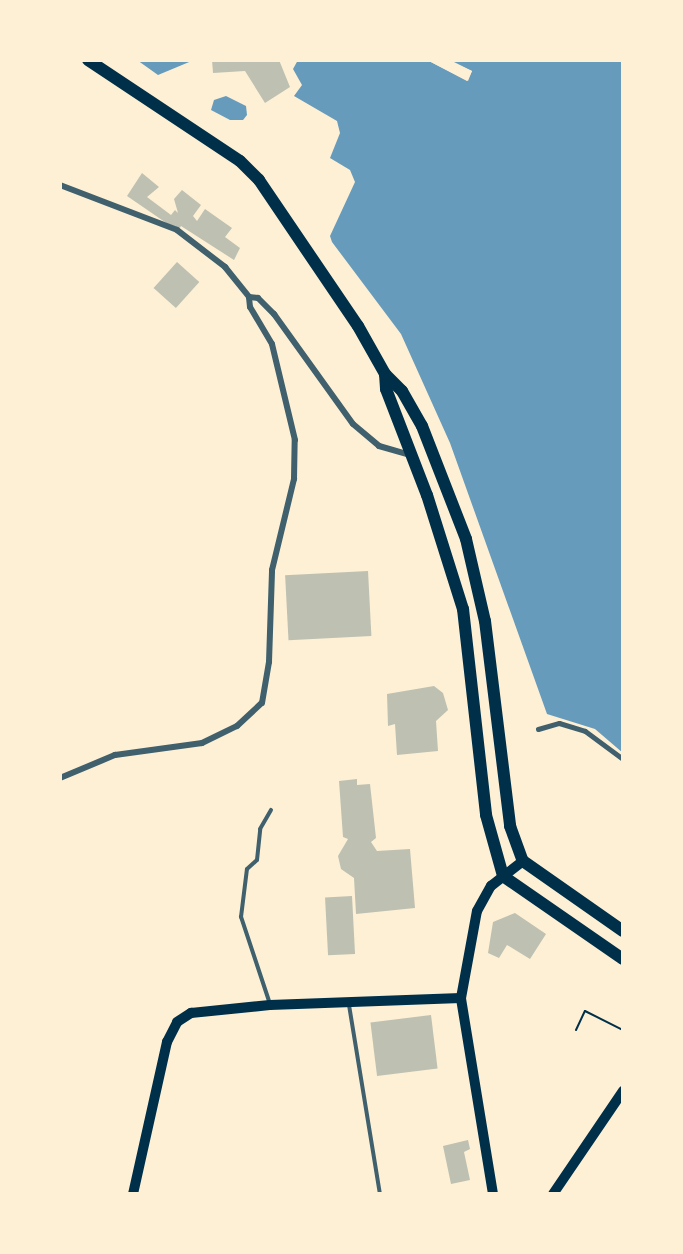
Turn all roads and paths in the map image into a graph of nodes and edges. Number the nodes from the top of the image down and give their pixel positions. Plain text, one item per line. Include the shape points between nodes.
1 (88, 60) edge
2 (60, 184) edge
3 (249, 297) junction
4 (385, 375) junction
5 (431, 449) junction
6 (411, 455) junction
7 (481, 603) junction
8 (463, 609) junction
9 (538, 729) dead end
10 (623, 759) edge
11 (60, 778) edge
12 (271, 810) dead end
13 (523, 861) junction
14 (503, 876) junction
15 (623, 931) edge
16 (623, 959) edge
17 (461, 998) junction
18 (348, 1004) junction
19 (270, 1005) junction
20 (576, 1030) dead end
21 (623, 1030) edge
22 (623, 1091) edge
23 (133, 1194) edge
24 (380, 1194) edge
25 (493, 1194) edge
26 (553, 1194) edge

1 - 4 main road via 240,161 259,180 358,326
2 - 3 street via 177,230 225,267
3 - 6 street via 258,298 274,314 353,424 378,446
3 - 11 street via 250,307 272,344 295,440 294,479 272,570 269,662 262,703 237,726 202,743 115,754
4 - 5 main road via 402,391
4 - 6 main road via 386,389
5 - 6 main road
5 - 7 main road via 466,539
6 - 8 main road
7 - 8 main road
7 - 13 main road via 510,826
8 - 14 main road via 486,815
9 - 10 street via 559,723 585,731
12 - 19 lane via 260,829 257,860 247,869 241,917
13 - 14 main road
13 - 15 main road
14 - 16 main road
14 - 17 main road via 491,886 477,911
17 - 18 main road
17 - 25 main road
18 - 19 main road
18 - 24 lane
19 - 23 main road via 191,1013 177,1022 167,1042
20 - 21 path via 585,1011
22 - 26 main road

